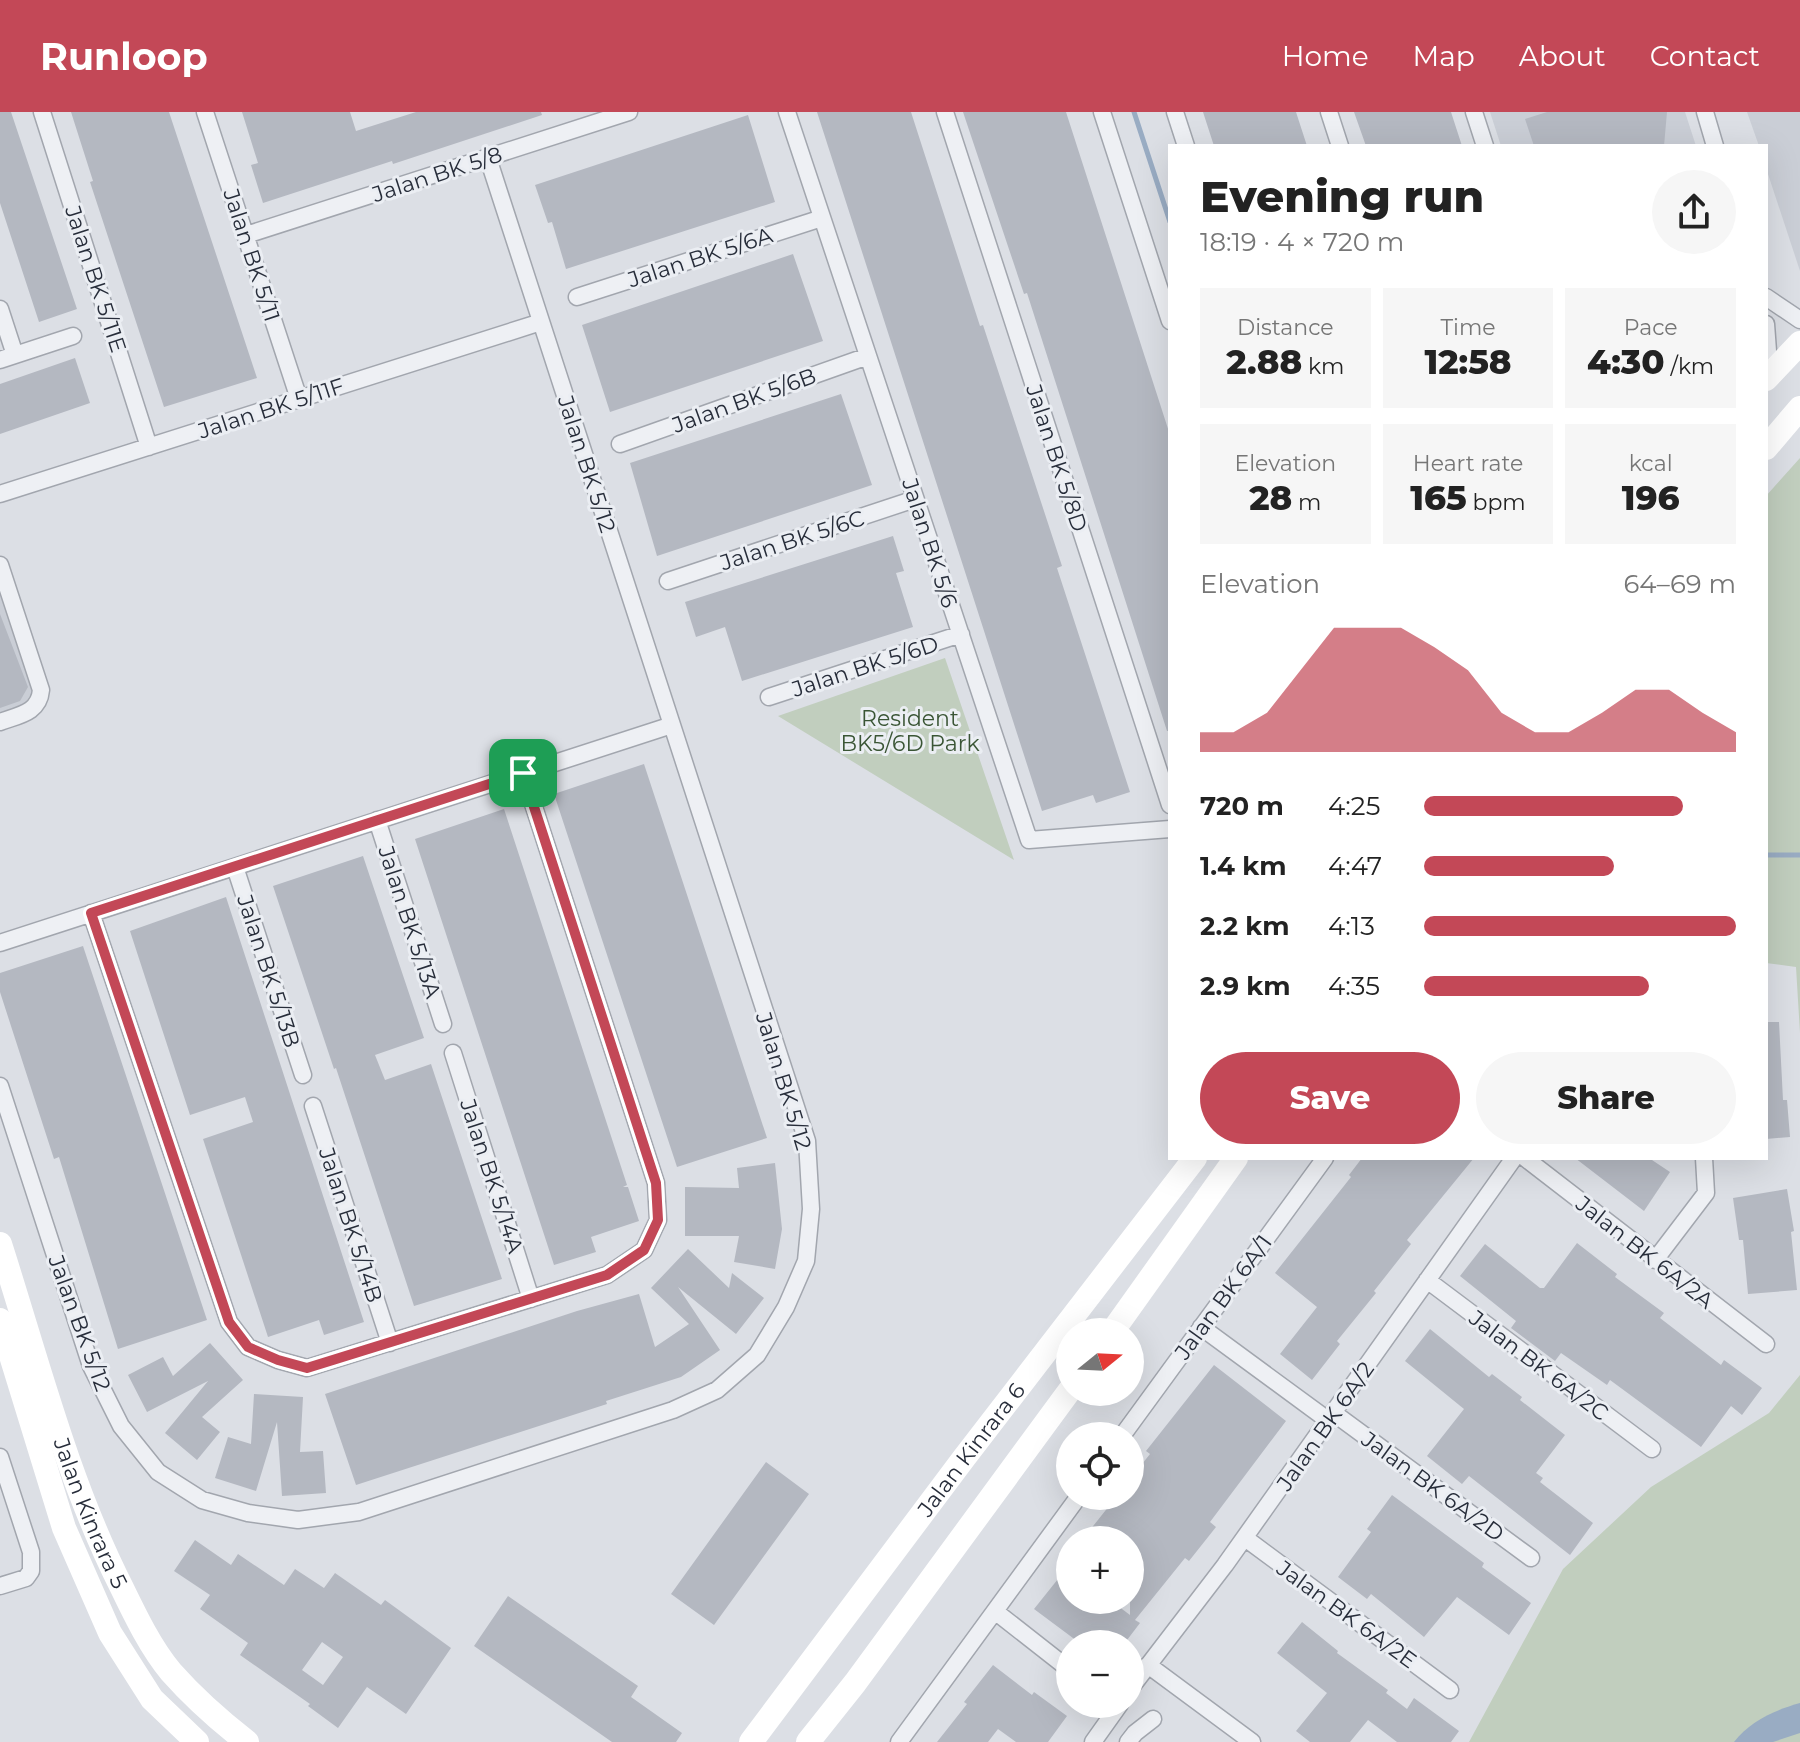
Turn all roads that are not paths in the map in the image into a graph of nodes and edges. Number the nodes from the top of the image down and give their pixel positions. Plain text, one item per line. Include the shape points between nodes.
1 (42, 112) edge
2 (205, 112) edge
3 (629, 112) edge
4 (787, 112) edge
5 (945, 112) edge
6 (1102, 112) edge
7 (1175, 112) edge
8 (1329, 112) edge
9 (1474, 112) edge
10 (1705, 112) edge
11 (1185, 144) edge
12 (1339, 144) edge
13 (1484, 144) edge
14 (1714, 144) edge
15 (488, 158) junction
16 (822, 218) junction
17 (246, 235) junction
18 (577, 297) dead end
19 (1768, 298) edge
20 (0, 309) edge
21 (1168, 315) edge
22 (1800, 320) edge
23 (541, 322) junction
24 (73, 336) dead end
25 (1800, 343) edge
26 (868, 356) junction
27 (8, 357) edge
28 (1768, 377) edge
29 (299, 399) junction
30 (1800, 408) edge
31 (620, 444) dead end
32 (1768, 446) edge
33 (149, 447) junction
34 (0, 494) edge
35 (915, 499) junction
36 (0, 565) edge
37 (668, 581) dead end
38 (961, 634) junction
39 (769, 697) dead end
40 (0, 722) edge
41 (672, 725) junction
42 (523, 773) junction
43 (1168, 799) edge
44 (377, 820) junction
45 (1168, 829) edge
46 (235, 867) junction
47 (91, 913) junction
48 (0, 943) edge
49 (443, 1024) dead end
50 (453, 1053) dead end
51 (303, 1075) dead end
52 (0, 1086) edge
53 (313, 1106) dead end
54 (1193, 1160) edge
55 (1235, 1160) edge
56 (1324, 1160) edge
57 (1513, 1160) edge
58 (1528, 1160) edge
59 (1704, 1160) edge
60 (3, 1255) edge
61 (1655, 1260) junction
62 (1427, 1280) junction
63 (531, 1299) junction
64 (0, 1318) edge
65 (1122, 1318) edge
66 (1201, 1327) junction
67 (390, 1343) junction
68 (1766, 1344) dead end
69 (32, 1346) junction
70 (1058, 1406) edge
71 (1332, 1417) junction
72 (1132, 1422) edge
73 (1652, 1449) dead end
74 (0, 1457) edge
75 (1069, 1510) edge
76 (1245, 1538) junction
77 (1531, 1558) dead end
78 (0, 1586) edge
79 (996, 1612) junction
80 (1056, 1659) edge
81 (1148, 1665) junction
82 (1144, 1670) edge
83 (1450, 1690) dead end
84 (1109, 1718) edge
85 (1153, 1719) dead end
86 (197, 1742) edge
87 (247, 1742) edge
88 (751, 1742) edge
89 (808, 1742) edge
90 (899, 1742) edge
91 (1093, 1742) edge
92 (1128, 1742) edge
93 (1252, 1742) edge

1 - 33 street, Jalan BK 5/11E
2 - 17 street, Jalan BK 5/11
3 - 15 street, Jalan BK 5/8
4 - 16 street, Jalan BK 5/6
5 - 43 street, Jalan BK 5/8D
6 - 21 street
7 - 11 street
8 - 12 street
9 - 13 street
10 - 14 street
15 - 17 street, Jalan BK 5/8
15 - 23 street, Jalan BK 5/12
16 - 18 street, Jalan BK 5/6A
16 - 26 street, Jalan BK 5/6
17 - 29 street, Jalan BK 5/11
19 - 22 street
20 - 27 street
23 - 29 street, Jalan BK 5/11F
23 - 41 street, Jalan BK 5/12
24 - 27 street
25 - 28 main road
26 - 31 street, Jalan BK 5/6B
26 - 35 street, Jalan BK 5/6
29 - 33 street, Jalan BK 5/11F
30 - 32 main road
33 - 34 street, Jalan BK 5/11F
35 - 37 street, Jalan BK 5/6C
35 - 38 street, Jalan BK 5/6
36 - 40 street via 41,690 36,707
38 - 39 street, Jalan BK 5/6D
38 - 45 street, Jalan BK 5/6 via 1029,840
41 - 42 street
41 - 52 street, Jalan BK 5/12 via 807,1141 811,1209 806,1261 757,1355 717,1390 673,1410 359,1512 298,1520 202,1500 158,1472 121,1426 91,1366
42 - 44 street
42 - 63 street via 656,1183 658,1220 644,1250 607,1275
44 - 46 street
44 - 49 street, Jalan BK 5/13A
46 - 47 street
46 - 51 street, Jalan BK 5/13B
47 - 48 street
47 - 67 street via 229,1322 248,1347 307,1368
50 - 63 street, Jalan BK 5/14A
53 - 67 street, Jalan BK 5/14B
54 - 88 main road, Jalan Kinrara 6
55 - 65 main road
56 - 66 street, Jalan BK 6A/1
57 - 62 street, Jalan BK 6A/2
58 - 61 street, Jalan BK 6A/2A
59 - 61 street via 1706,1193
60 - 64 main road via 7,1292
60 - 69 main road, Jalan Kinrara 5
61 - 68 street, Jalan BK 6A/2A
62 - 71 street, Jalan BK 6A/2
62 - 73 street, Jalan BK 6A/2C
63 - 67 street
64 - 69 main road via 11,1322
64 - 86 main road, Jalan Kinrara 5 via 64,1528 110,1633 152,1699
66 - 71 street, Jalan BK 6A/2D
66 - 72 street, Jalan BK 6A/1
69 - 87 main road, Jalan Kinrara 5 via 100,1545 138,1620 170,1671
70 - 89 main road, Jalan Kinrara 6
71 - 76 street, Jalan BK 6A/2
71 - 77 street, Jalan BK 6A/2D
74 - 78 street via 32,1563 26,1578
75 - 79 street
76 - 81 street, Jalan BK 6A/2
76 - 83 street, Jalan BK 6A/2E
79 - 80 street
79 - 90 street
81 - 82 street, Jalan BK 6A/2
81 - 93 street
84 - 91 street
85 - 92 street

